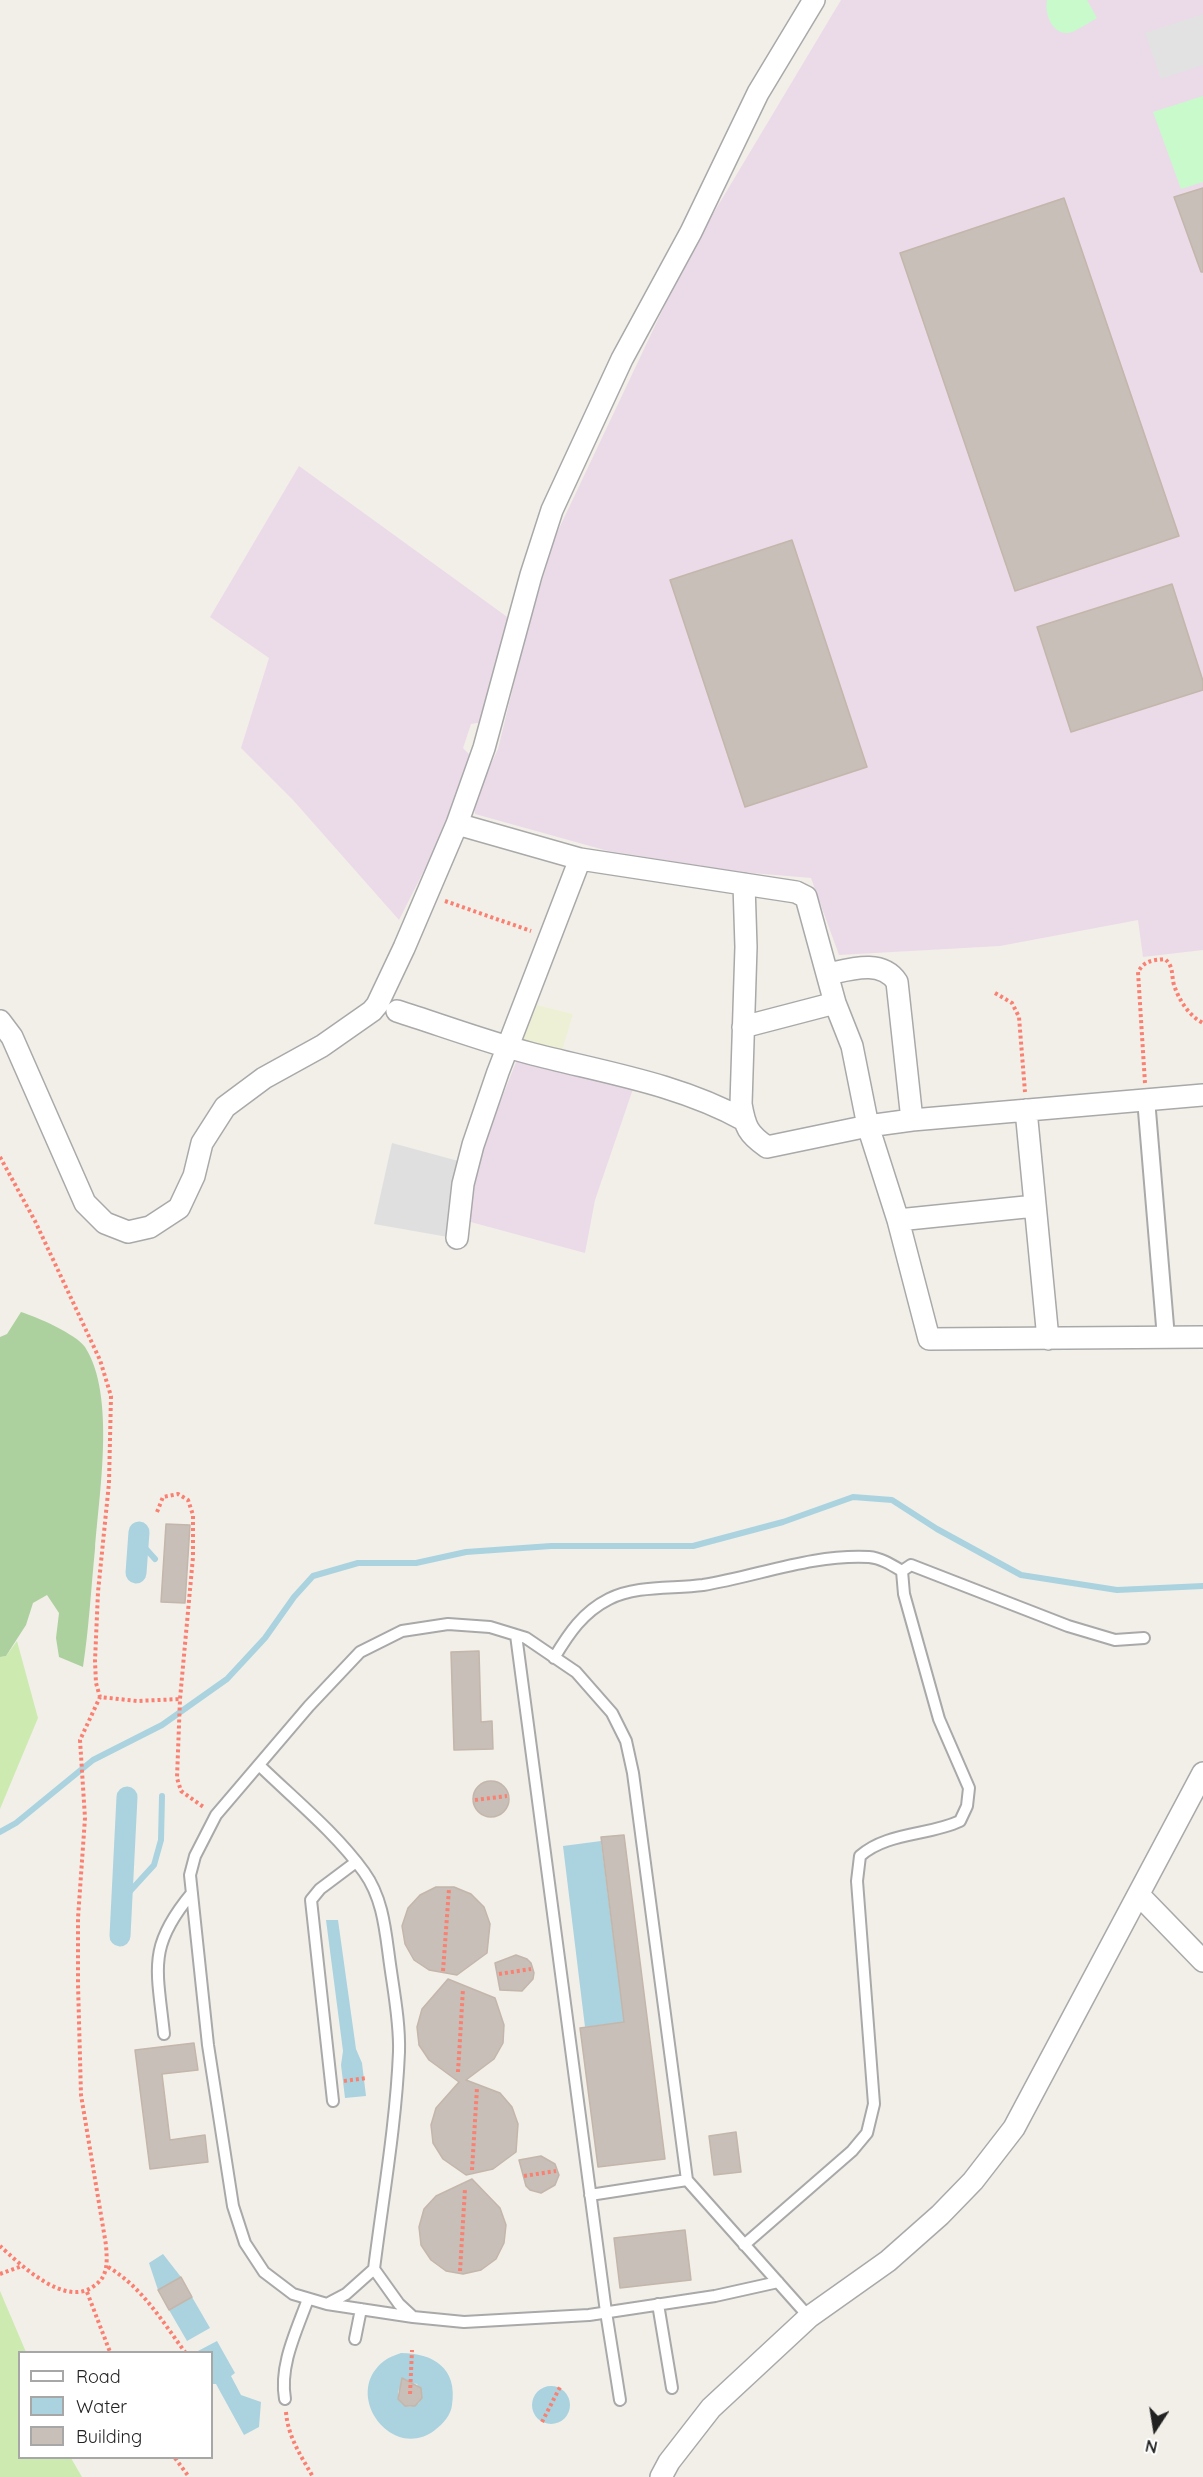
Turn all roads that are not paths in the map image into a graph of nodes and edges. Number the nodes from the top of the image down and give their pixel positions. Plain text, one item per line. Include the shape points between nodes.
1 (814, 0) edge
2 (457, 824) junction
3 (580, 859) junction
4 (744, 884) junction
5 (828, 974) junction
6 (835, 1003) junction
7 (397, 1011) dead end
8 (0, 1021) edge
9 (743, 1027) junction
10 (507, 1047) junction
11 (1203, 1095) edge
12 (1146, 1099) junction
13 (1026, 1110) junction
14 (744, 1120) junction
15 (912, 1120) junction
16 (868, 1126) junction
17 (1035, 1206) junction
18 (898, 1220) junction
19 (457, 1238) dead end
20 (1166, 1338) junction
21 (1203, 1338) edge
22 (1048, 1339) junction
23 (902, 1571) junction
24 (516, 1635) junction
25 (1144, 1638) dead end
26 (554, 1658) junction
27 (259, 1765) junction
28 (1203, 1773) edge
29 (356, 1862) junction
30 (192, 1893) junction
31 (1139, 1895) junction
32 (1203, 1960) edge
33 (164, 2034) dead end
34 (333, 2101) dead end
35 (687, 2180) junction
36 (590, 2195) junction
37 (744, 2245) junction
38 (374, 2269) junction
39 (778, 2282) junction
40 (308, 2299) junction
41 (327, 2304) junction
42 (658, 2304) junction
43 (360, 2309) junction
44 (606, 2312) junction
45 (809, 2317) junction
46 (413, 2318) junction
47 (355, 2339) dead end
48 (672, 2388) dead end
49 (285, 2399) road end
50 (620, 2400) dead end
51 (661, 2477) edge

1 - 2 street via 758,93 691,232 622,359 552,510 484,748
2 - 3 street
2 - 8 street via 404,948 372,1011 225,1107 202,1143 194,1176 179,1208 150,1227 128,1232 105,1223 85,1203 12,1037
3 - 4 street
3 - 10 street
4 - 5 street via 806,897
4 - 9 street
5 - 6 street
5 - 15 street via 882,968 891,972 897,982
6 - 9 street
6 - 16 street via 852,1046
7 - 10 street
9 - 14 street
10 - 14 street via 647,1081 721,1107
10 - 19 street via 467,1166
11 - 12 street
12 - 13 street
12 - 20 street
13 - 15 street
13 - 17 street
14 - 16 street via 751,1137 767,1147
15 - 16 street
16 - 18 street
17 - 18 street
17 - 22 street
18 - 22 street via 929,1339
20 - 21 street
20 - 22 street
23 - 25 lane via 911,1565 1068,1626 1115,1640
23 - 26 lane via 872,1557 851,1557 779,1567 702,1585 635,1591 588,1611 571,1629
23 - 37 lane via 904,1594 939,1719 969,1788 967,1806 960,1821 941,1830 891,1840 870,1847 860,1856 857,1881 874,2104 867,2133 852,2151
24 - 26 lane
24 - 27 lane via 448,1624 402,1631 360,1652
24 - 36 lane
26 - 35 lane via 576,1672 612,1713 626,1741
27 - 29 lane
27 - 30 lane via 216,1815 195,1856 190,1875
28 - 31 street
29 - 34 lane via 311,1900
29 - 38 lane via 379,1898 399,2050
30 - 33 lane via 174,1914 159,1950 157,1969
30 - 40 lane via 208,2045 233,2206 245,2243 264,2272 293,2294
31 - 32 street
31 - 45 street via 1014,2128 973,2181 888,2261
35 - 36 lane
35 - 37 lane
36 - 44 lane
37 - 39 lane
38 - 41 lane via 346,2294
38 - 46 lane
39 - 42 lane
39 - 45 lane
40 - 41 lane
40 - 49 lane via 285,2365
41 - 43 lane
42 - 44 lane
42 - 48 lane
43 - 46 lane
43 - 47 lane
44 - 46 lane via 464,2322
44 - 50 lane
45 - 51 street via 711,2408

